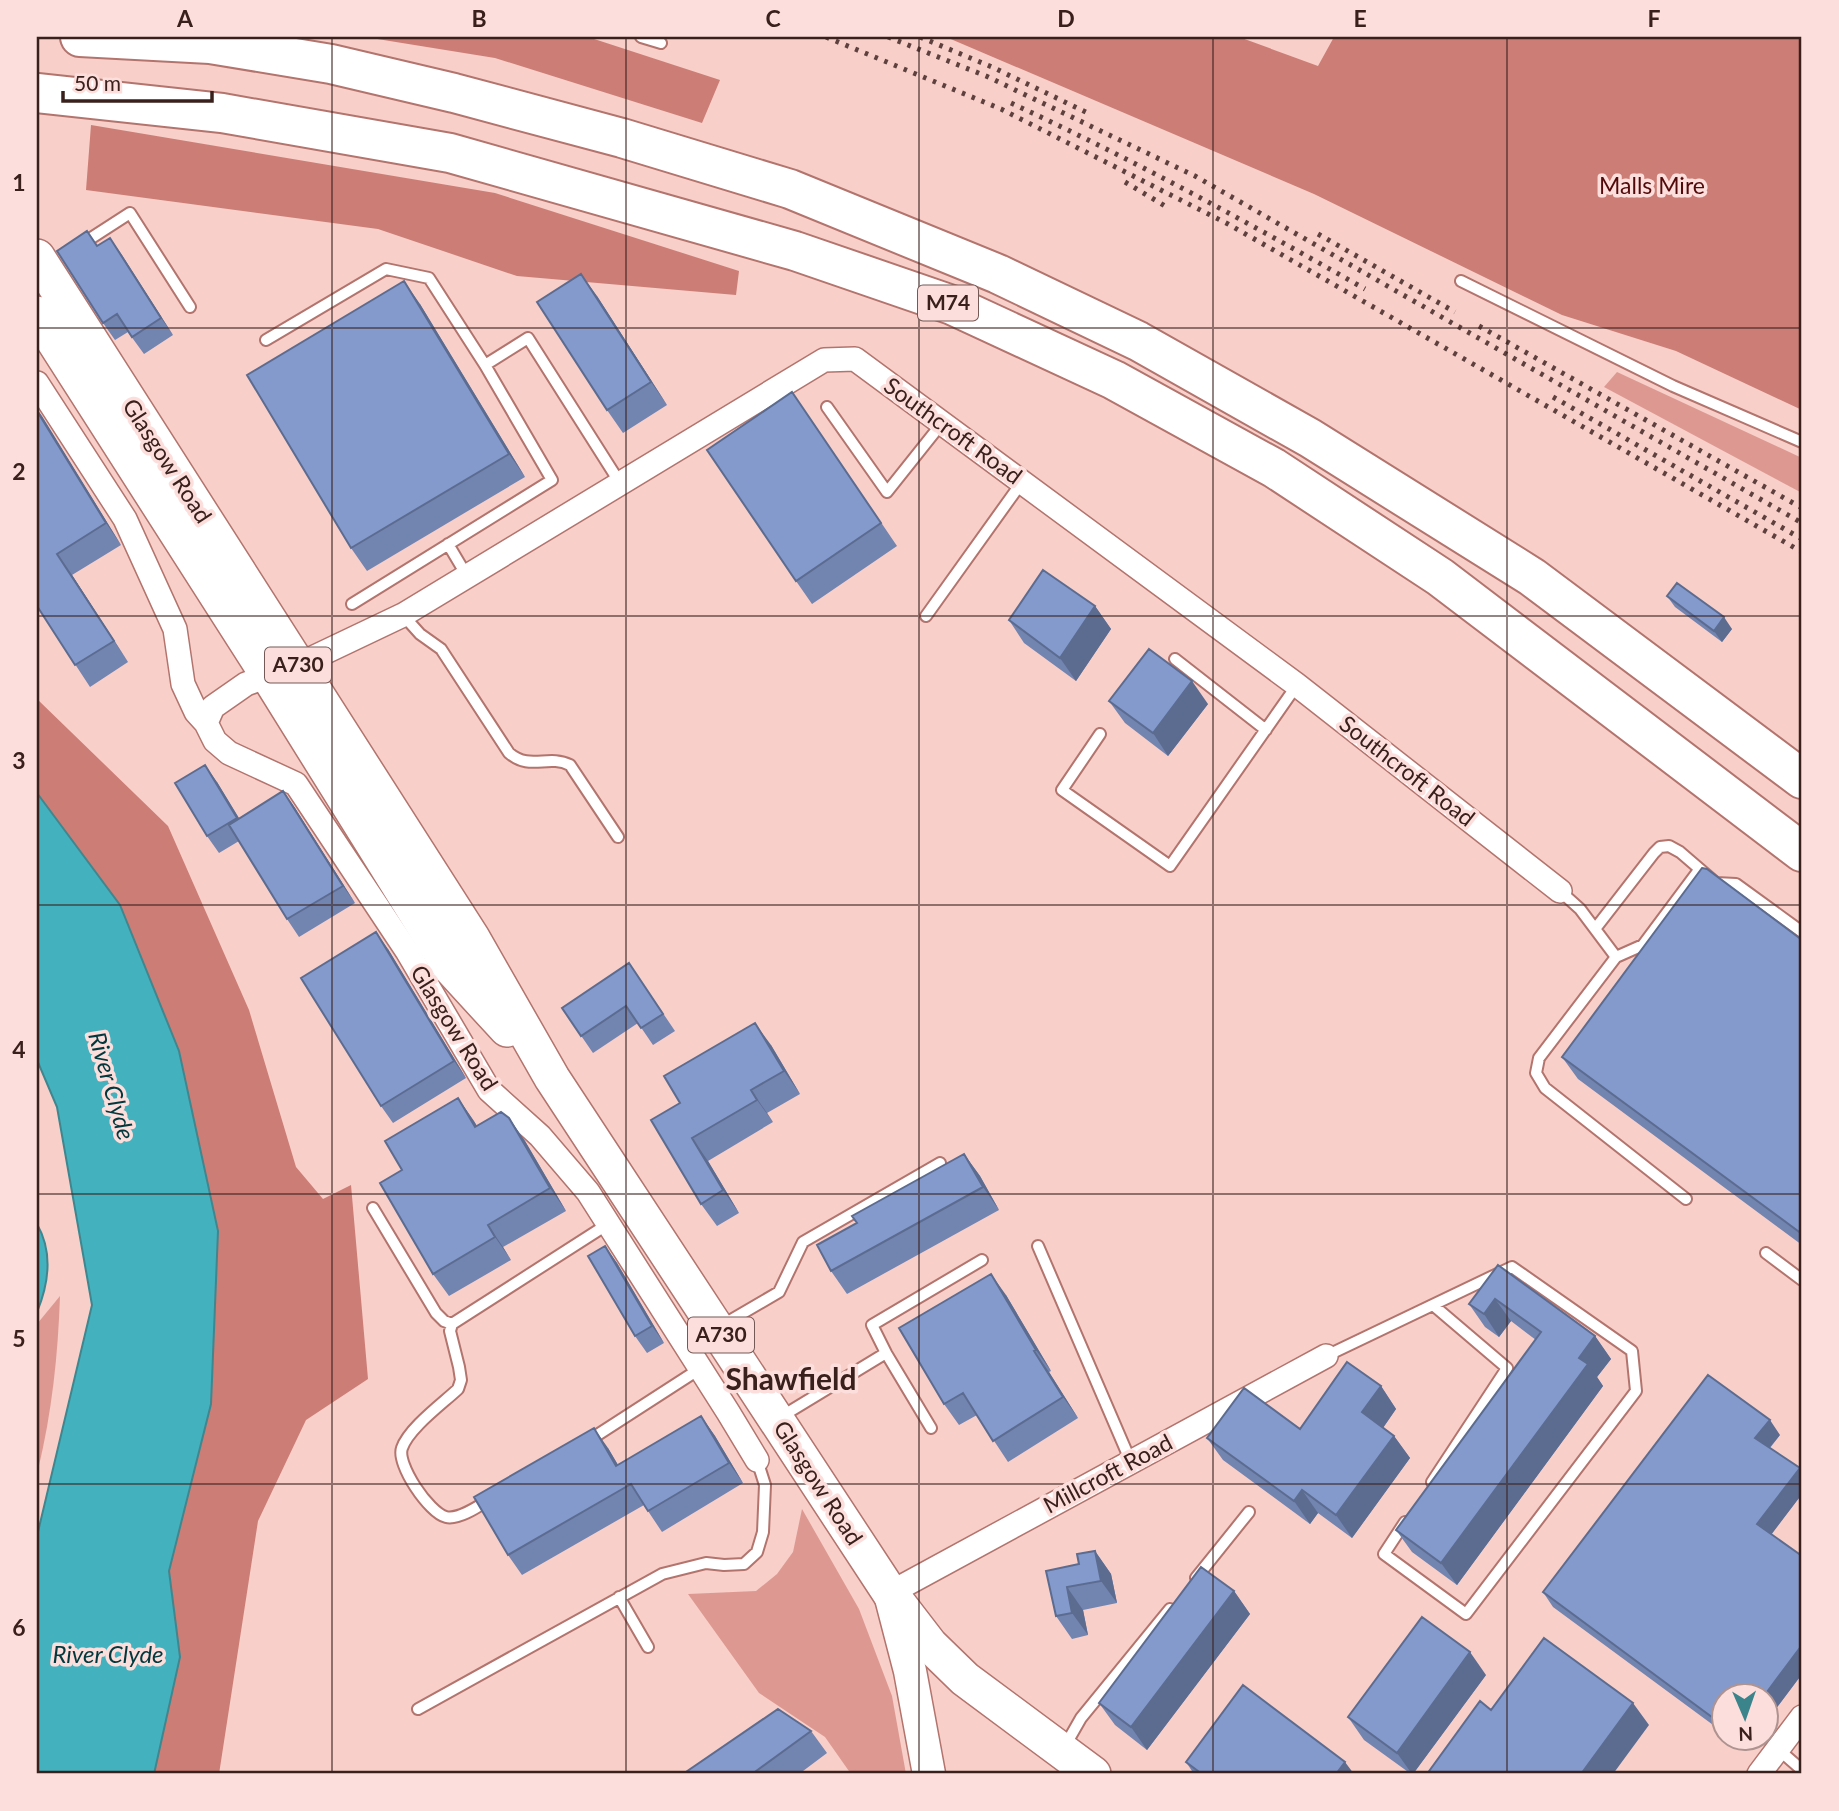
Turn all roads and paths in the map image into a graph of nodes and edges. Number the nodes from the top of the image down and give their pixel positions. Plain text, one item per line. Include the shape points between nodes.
1 (80, 37) edge
2 (641, 37) edge
3 (661, 43) dead end
4 (37, 93) edge
5 (76, 247) edge
6 (45, 262) edge
7 (1461, 281) dead end
8 (190, 307) dead end
9 (37, 314) edge
10 (266, 340) dead end
11 (485, 365) junction
12 (37, 383) edge
13 (827, 407) dead end
14 (942, 423) junction
15 (1802, 442) edge
16 (1022, 482) junction
17 (620, 483) junction
18 (448, 544) junction
19 (467, 576) junction
20 (352, 604) dead end
21 (403, 614) junction
22 (926, 616) dead end
23 (1175, 659) dead end
24 (283, 670) junction
25 (1297, 685) junction
26 (206, 723) junction
27 (1266, 730) junction
28 (1100, 734) dead end
29 (1802, 779) edge
30 (618, 837) dead end
31 (1802, 852) edge
32 (1699, 870) junction
33 (1560, 891) joint
34 (1595, 929) junction
35 (1802, 932) edge
36 (1616, 957) junction
37 (940, 1163) dead end
38 (1686, 1199) dead end
39 (373, 1208) dead end
40 (608, 1224) junction
41 (1038, 1246) dead end
42 (1766, 1253) dead end
43 (982, 1260) dead end
44 (1802, 1280) edge
45 (1433, 1305) junction
46 (452, 1324) junction
47 (717, 1329) junction
48 (886, 1353) junction
49 (1326, 1356) joint
50 (701, 1368) junction
51 (776, 1420) junction
52 (932, 1428) dead end
53 (583, 1444) edge
54 (757, 1460) joint
55 (1131, 1462) junction
56 (499, 1494) edge
57 (1422, 1496) edge
58 (1415, 1508) edge
59 (1249, 1512) dead end
60 (1187, 1588) edge
61 (890, 1592) junction
62 (619, 1597) junction
63 (1178, 1599) edge
64 (648, 1647) dead end
65 (418, 1709) dead end
66 (1802, 1717) edge
67 (1780, 1746) edge
68 (1780, 1751) edge
69 (1062, 1752) junction
70 (1776, 1752) edge
71 (1802, 1770) edge
72 (929, 1774) edge
73 (1093, 1774) edge
74 (1759, 1774) edge

1 - 29 highway, M74 via 210,44 331,64 467,97 790,189 998,274 1138,341 1322,445 1532,578
2 - 3 lane
4 - 31 highway, M74 via 222,113 450,153 795,250 952,304 1114,380 1274,468 1440,577
5 - 8 lane via 130,214
6 - 24 main road, Glasgow Road / A730
7 - 15 lane via 1673,386
9 - 24 main road, Glasgow Road / A730
10 - 11 lane via 386,269 429,278
11 - 17 lane via 528,338
11 - 18 lane via 552,480
12 - 26 street, Glasgow Road via 125,519 175,629 183,684 195,712
13 - 14 lane via 887,492
14 - 16 street, Southcroft Road
14 - 17 street, Southcroft Road via 855,359 824,360
16 - 22 lane
16 - 25 street, Southcroft Road
17 - 19 street, Southcroft Road
18 - 19 lane
18 - 20 lane
19 - 21 street, Southcroft Road
21 - 24 street, Southcroft Road
21 - 30 lane via 441,649 509,752 526,763 563,761 570,765
23 - 27 lane
24 - 26 street via 246,684 213,707
24 - 47 main road, Glasgow Road / A730 via 450,967 552,1078
25 - 27 lane
25 - 33 street, Southcroft Road
26 - 40 street, Glasgow Road via 229,753 296,784 407,951 489,1090 540,1136
27 - 28 lane via 1170,866 1062,790
32 - 34 lane via 1669,846 1660,847
32 - 35 lane via 1716,883 1737,884
32 - 36 lane via 1643,946
33 - 34 lane
34 - 36 lane
36 - 38 lane via 1539,1058 1536,1073 1545,1088
37 - 47 lane via 803,1242 779,1292
39 - 46 lane via 436,1313
40 - 46 lane
40 - 50 street, Glasgow Road
41 - 55 lane
42 - 44 lane
43 - 48 lane via 872,1325
45 - 49 lane
45 - 57 lane via 1507,1368
45 - 58 lane via 1512,1267 1632,1351 1636,1391 1466,1614 1384,1554
46 - 56 lane via 461,1380 458,1389 412,1433 400,1457 436,1513 448,1518
47 - 51 main road, Glasgow Road / A730
48 - 51 lane
48 - 52 lane
49 - 55 street, Millcroft Road
50 - 53 lane
50 - 54 street, Glasgow Road
51 - 61 main road, Glasgow Road / A730
54 - 62 lane via 765,1485 763,1532 757,1552 744,1564 706,1563 662,1574
55 - 61 street, Millcroft Road
59 - 60 lane
61 - 69 main road, A730 via 930,1645 965,1679
61 - 72 street, Glasgow Road
62 - 64 lane
62 - 65 lane
63 - 69 lane via 1082,1718
66 - 67 street
68 - 71 lane
69 - 73 main road, A730
70 - 74 street

